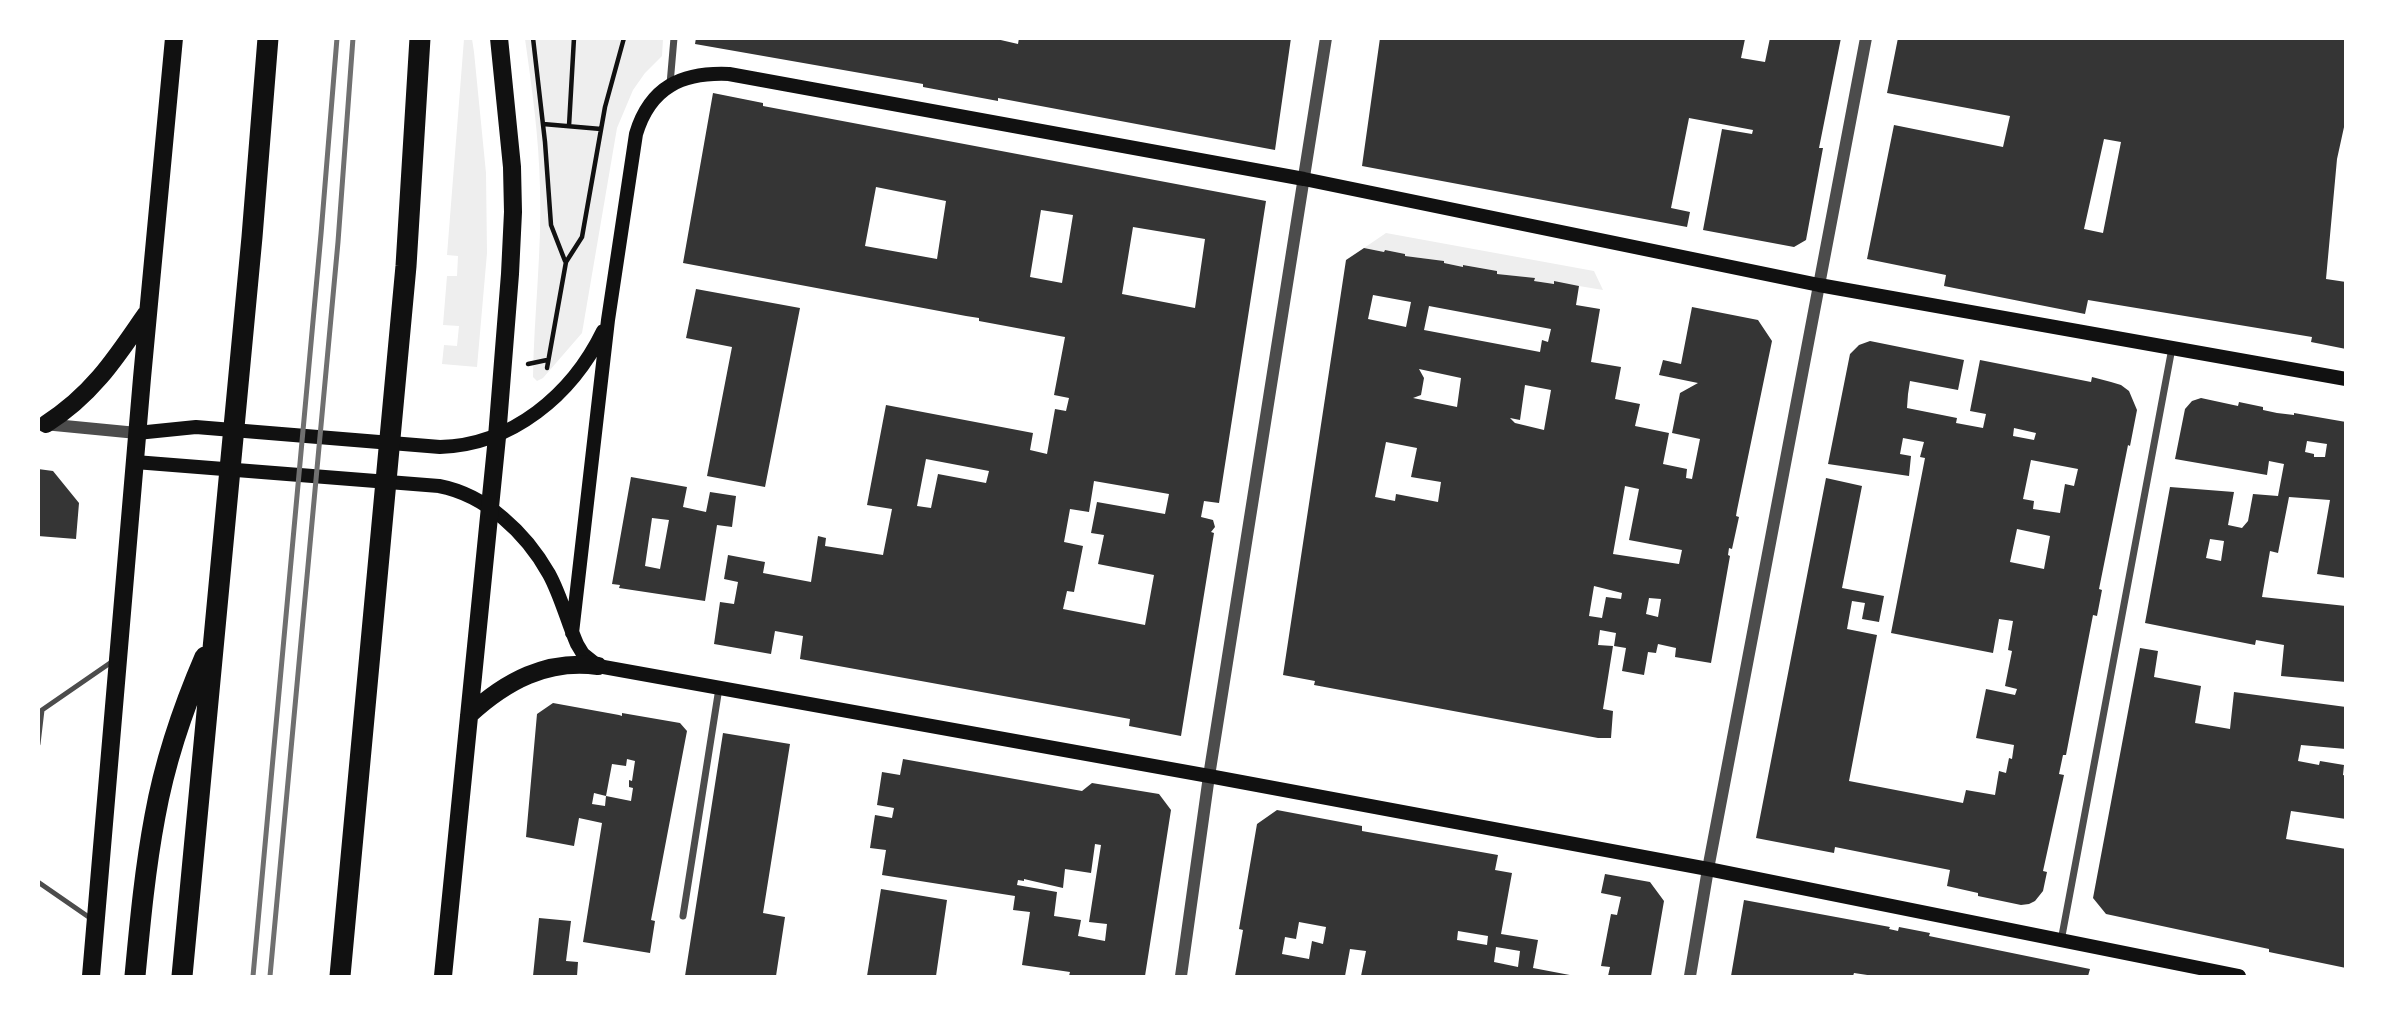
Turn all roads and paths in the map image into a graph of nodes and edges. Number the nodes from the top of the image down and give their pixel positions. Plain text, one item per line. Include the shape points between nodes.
1 (174, 38) edge
2 (268, 38) edge
3 (420, 38) edge
4 (499, 38) edge
5 (533, 38) edge
6 (574, 38) edge
7 (624, 38) edge
8 (674, 38) edge
9 (1326, 38) edge
10 (1866, 38) edge
11 (670, 84) junction
12 (543, 124) junction
13 (569, 126) junction
14 (601, 129) junction
15 (1304, 179) junction
16 (566, 262) junction
17 (1819, 285) junction
18 (148, 311) junction
19 (608, 320) junction
20 (2172, 348) junction
21 (2346, 379) edge
22 (546, 404) junction
23 (42, 424) edge
24 (137, 433) junction
25 (497, 437) junction
26 (135, 462) junction
27 (489, 506) junction
28 (572, 634) junction
29 (213, 636) junction
30 (118, 657) junction
31 (598, 666) junction
32 (719, 688) junction
33 (469, 715) junction
34 (38, 744) edge
35 (1209, 776) junction
36 (1708, 869) junction
37 (38, 882) edge
38 (346, 910) junction
39 (683, 916) dead end
40 (96, 922) junction
41 (2061, 941) junction
42 (91, 976) edge
43 (135, 976) edge
44 (182, 976) edge
45 (340, 976) edge
46 (354, 976) edge
47 (443, 976) edge
48 (1181, 976) edge
49 (1690, 976) edge
50 (2239, 976) edge

1 - 18 main road
2 - 29 highway
3 - 38 highway via 406,266
4 - 25 main road via 513,212
5 - 12 path
6 - 13 path
7 - 14 path
8 - 11 street
9 - 15 street
10 - 17 street
11 - 15 main road via 696,75 729,74
11 - 19 main road via 648,107 636,134
12 - 13 path
12 - 16 path via 551,225
13 - 14 path
14 - 16 path via 582,237
15 - 17 main road
15 - 35 street
16 - 22 path via 547,360
17 - 20 main road
17 - 36 street
18 - 23 main road via 89,392 69,410
18 - 24 main road
19 - 22 main road via 584,365
19 - 28 main road
20 - 21 main road
20 - 41 street
22 - 25 main road
23 - 24 street
24 - 25 main road via 196,427 440,447
24 - 26 main road
25 - 27 main road
26 - 27 main road via 439,486 469,494
26 - 30 main road
27 - 28 main road via 542,564
27 - 33 main road
28 - 31 main road via 583,654
29 - 43 highway via 167,762 146,868
29 - 44 highway
30 - 34 lane via 41,710
30 - 40 main road
31 - 32 main road
31 - 33 main road via 561,665 537,671 514,680
32 - 35 main road
32 - 39 street
33 - 47 main road
35 - 36 main road
35 - 48 street
36 - 41 main road
36 - 49 street
37 - 40 lane
38 - 45 highway
38 - 46 highway
40 - 42 main road
41 - 50 main road

